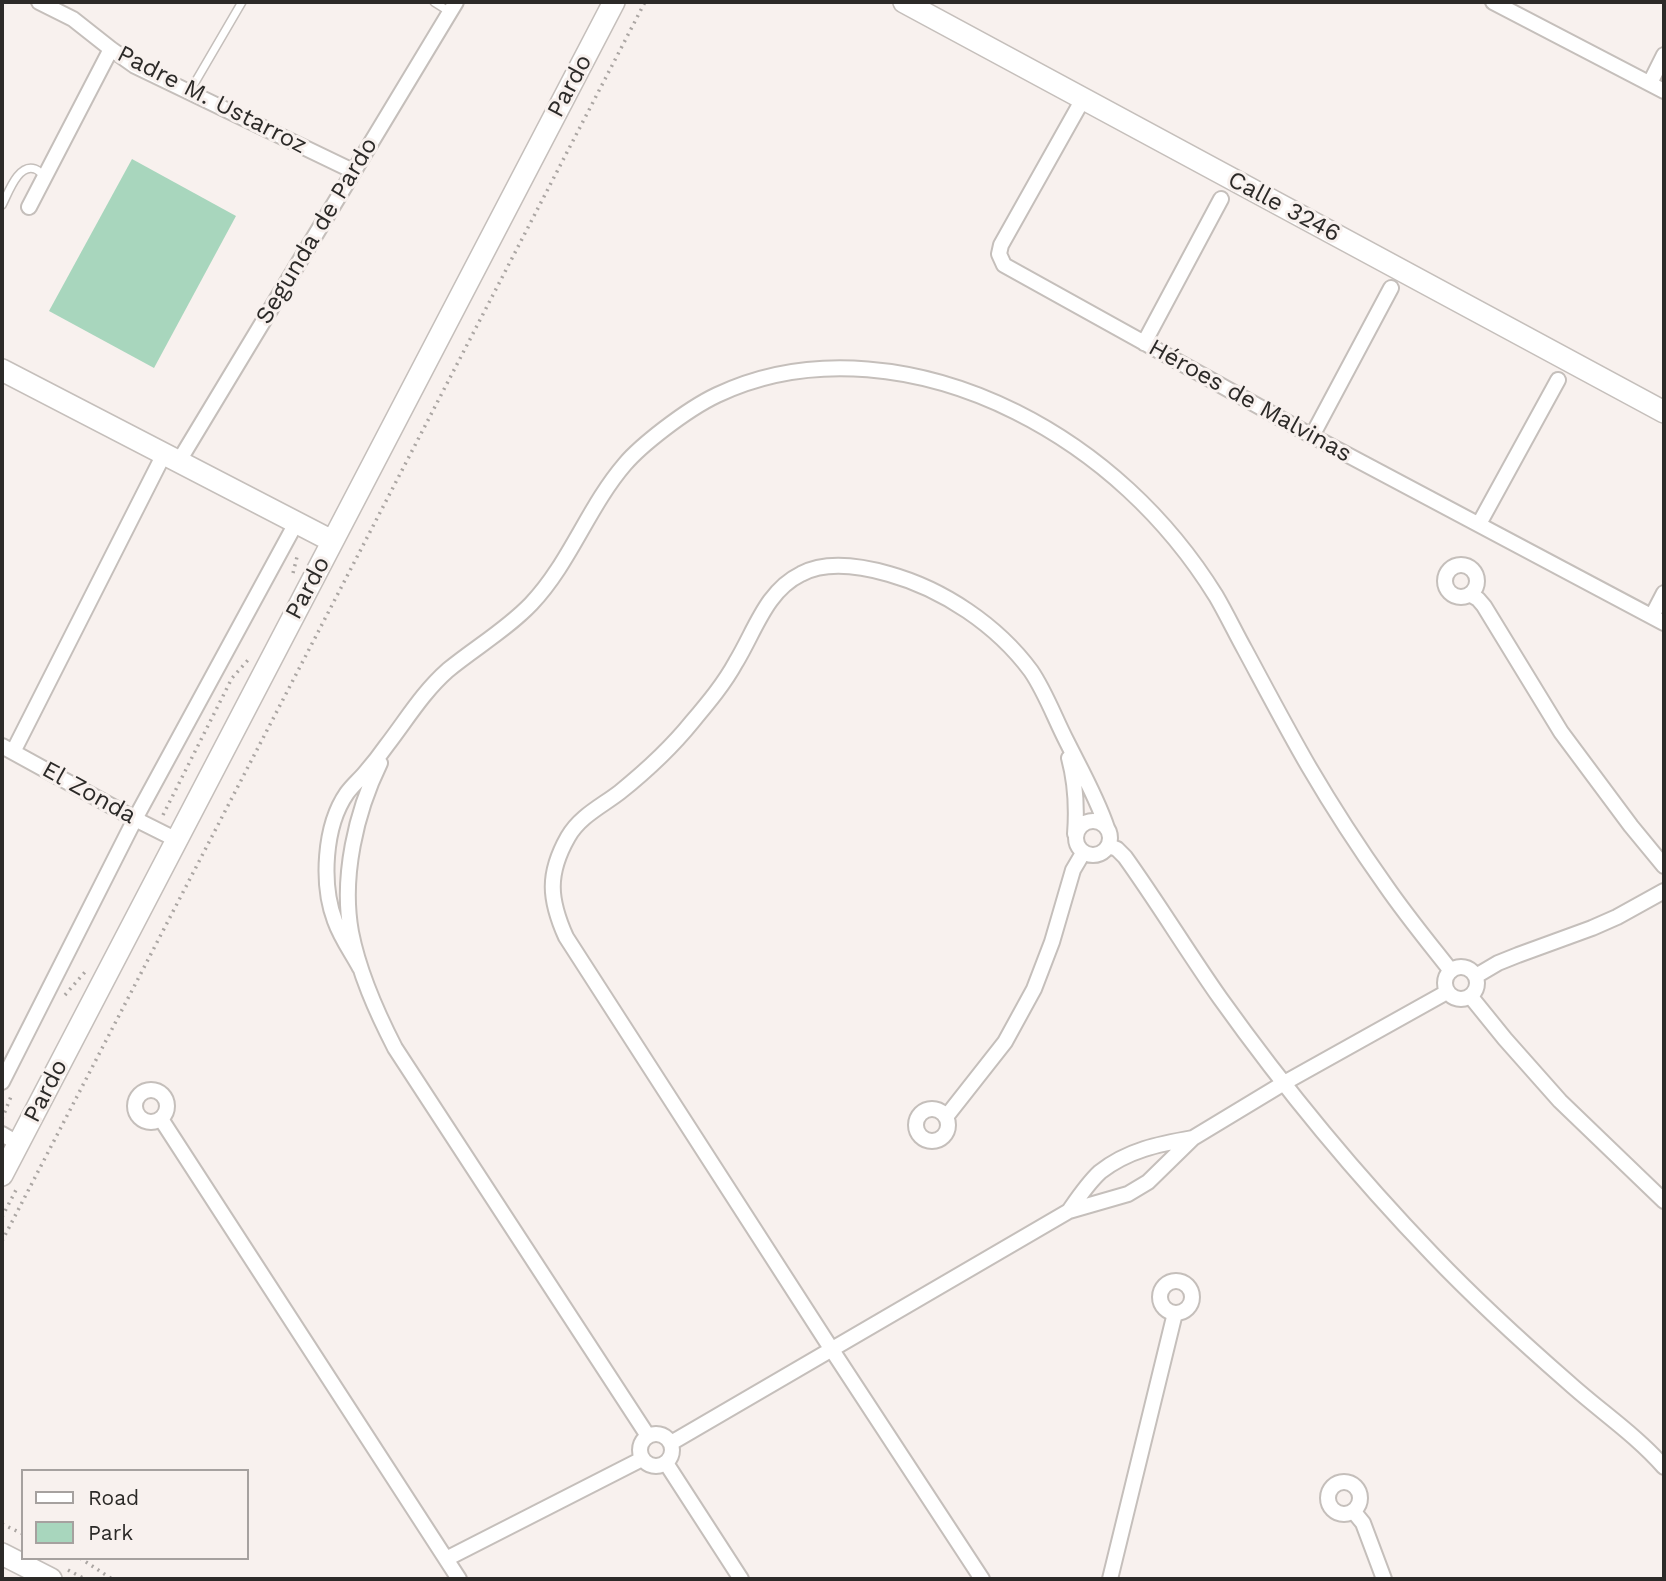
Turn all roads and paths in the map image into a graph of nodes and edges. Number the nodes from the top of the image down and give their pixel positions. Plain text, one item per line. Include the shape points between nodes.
1 (39, 2) edge
2 (242, 2) edge
3 (434, 2) edge
4 (614, 2) edge
5 (645, 2) edge
6 (904, 2) edge
7 (1493, 2) edge
8 (453, 7) edge
9 (111, 49) junction
10 (1664, 55) edge
11 (1650, 83) junction
12 (190, 91) junction
13 (1664, 91) edge
14 (1083, 99) junction
15 (353, 171) junction
16 (45, 176) junction
17 (1221, 199) dead end
18 (2, 205) edge
19 (29, 207) dead end
20 (1391, 288) dead end
21 (1144, 343) junction
22 (2, 370) edge
23 (1558, 380) dead end
24 (1664, 412) edge
25 (1312, 436) junction
26 (171, 458) junction
27 (296, 523) junction
28 (1479, 524) junction
29 (332, 541) junction
30 (1664, 593) edge
31 (1471, 595) dead end
32 (1658, 619) edge
33 (1062, 733) junction
34 (393, 737) junction
35 (7, 749) edge
36 (135, 819) junction
37 (1107, 828) junction
38 (1075, 834) junction
39 (177, 840) junction
40 (1108, 846) junction
41 (328, 850) junction
42 (352, 853) junction
43 (1083, 853) junction
44 (1664, 866) edge
45 (1664, 889) edge
46 (360, 968) junction
47 (1451, 971) junction
48 (1476, 976) junction
49 (1447, 992) junction
50 (1471, 997) junction
51 (2, 1082) edge
52 (1284, 1083) junction
53 (946, 1117) dead end
54 (161, 1119) dead end
55 (1193, 1138) junction
56 (10, 1139) edge
57 (2, 1175) edge
58 (1664, 1201) edge
59 (1069, 1211) junction
60 (2, 1241) edge
61 (1175, 1313) dead end
62 (832, 1350) junction
63 (648, 1436) junction
64 (671, 1443) junction
65 (642, 1459) junction
66 (666, 1463) junction
67 (1664, 1467) edge
68 (1354, 1511) dead end
69 (2, 1524) edge
70 (21, 1533) edge
71 (2, 1554) edge
72 (446, 1559) junction
73 (83, 1560) edge
74 (23, 1573) edge
75 (51, 1579) edge
76 (112, 1579) edge
77 (459, 1579) edge
78 (741, 1579) edge
79 (982, 1579) edge
80 (1110, 1579) edge
81 (1384, 1579) edge

1 - 9 street, Padre M. Ustarroz via 73,19
2 - 12 lane
3 - 8 lane
4 - 29 main road, Pardo
5 - 60 path
6 - 14 main road, Calle 3246
7 - 11 street
8 - 15 street, Segunda de Pardo
9 - 12 street, Padre M. Ustarroz via 135,66
9 - 16 street
10 - 11 street
11 - 13 street
12 - 15 street, Padre M. Ustarroz
14 - 21 street, Héroes de Malvinas via 999,254 1004,265
14 - 24 main road, Calle 3246
15 - 26 street, Segunda de Pardo
16 - 18 lane via 25,169
16 - 19 street
17 - 21 street
20 - 25 street
21 - 25 street, Héroes de Malvinas
22 - 26 main road
23 - 28 street
25 - 28 street, Héroes de Malvinas
26 - 27 main road
26 - 35 street, Segunda de Pardo
27 - 29 main road
27 - 36 street, Pardo
28 - 32 street, Héroes de Malvinas
29 - 39 main road, Pardo
30 - 32 street
31 - 44 street via 1484,606 1561,732
33 - 37 street
33 - 38 street via 1075,788
33 - 62 street via 1032,673 1004,641 969,612 900,577 859,567 822,567 796,576 774,596 736,663 691,723 647,769 575,826 560,853 552,891 566,937
34 - 41 street via 346,794
34 - 42 street via 371,781
34 - 47 street via 430,686 540,594 611,481 652,438 683,415 715,396 781,375 836,367 907,374 942,382 1017,412 1090,457 1161,522 1217,598 1335,810
35 - 36 street, El Zonda
36 - 39 street, El Zonda
36 - 51 street, Pardo
37 - 38 street via 1100,822 1088,822
37 - 40 street
38 - 43 street
39 - 56 main road, Pardo
40 - 43 street via 1097,855
40 - 52 street via 1125,857
41 - 42 street
41 - 46 street via 328,896 336,923
42 - 46 street via 351,929
43 - 53 street via 1073,870 1034,989 1005,1042
44 - 45 street via 1660,876
45 - 48 street via 1592,929 1498,963
46 - 63 street via 395,1048
47 - 48 street via 1463,967
47 - 49 street via 1445,982
48 - 50 street via 1477,988
49 - 50 street via 1455,999
49 - 52 street
50 - 58 street via 1560,1101
52 - 55 street
52 - 67 street via 1360,1177 1436,1258
54 - 72 street
55 - 59 street via 1148,1182 1128,1194
55 - 59 street via 1152,1146 1112,1165 1092,1181
56 - 57 main road, Pardo
59 - 62 street
61 - 80 street
62 - 64 street
62 - 79 street
63 - 64 street via 664,1435
63 - 65 street via 640,1449
64 - 66 street via 672,1454
65 - 66 street via 650,1466
65 - 72 street
66 - 78 street
68 - 81 street
69 - 70 path
71 - 74 main road
72 - 77 street
73 - 76 path
74 - 75 main road

